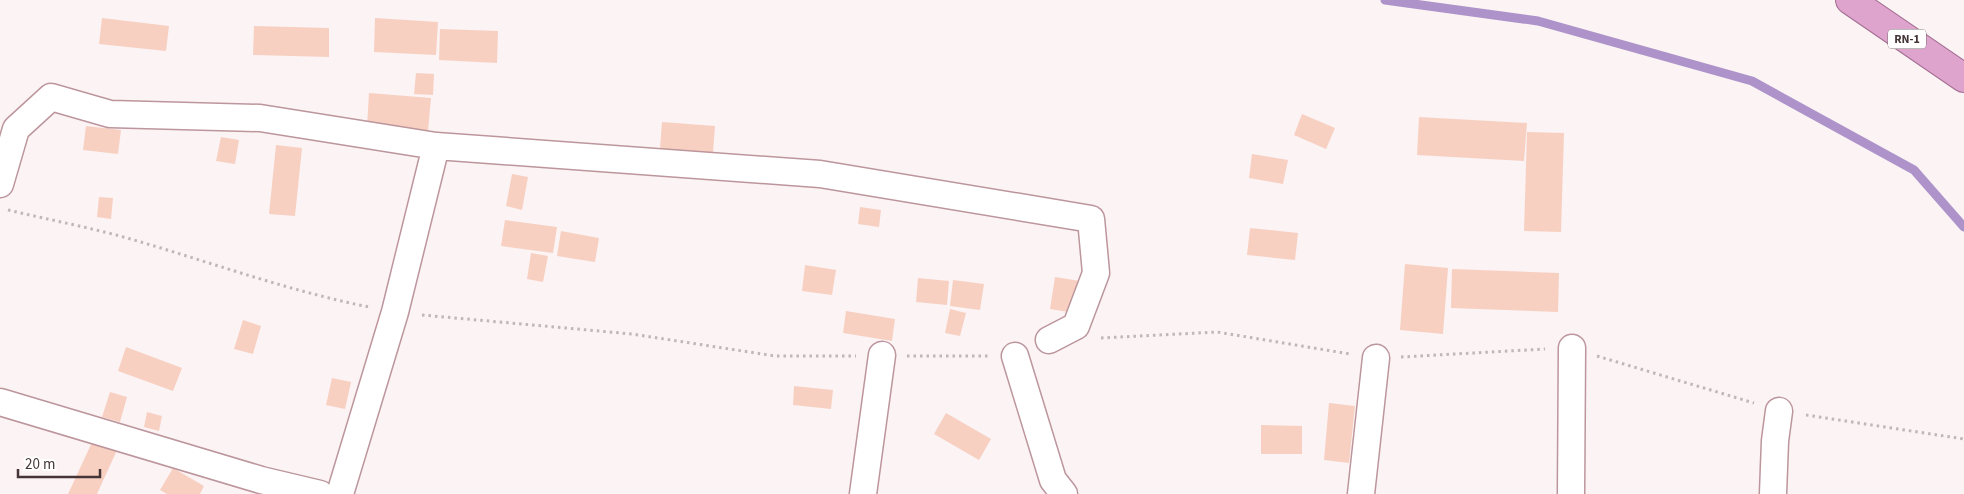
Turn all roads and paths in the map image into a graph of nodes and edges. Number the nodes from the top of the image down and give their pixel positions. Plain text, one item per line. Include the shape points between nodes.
1 (1850, 0) edge
2 (1964, 78) edge
3 (436, 146) junction
4 (0, 184) edge
5 (0, 208) edge
6 (395, 312) junction
7 (1098, 338) dead end
8 (1049, 340) dead end
9 (1572, 348) junction
10 (882, 356) junction
11 (1015, 356) joint
12 (1376, 358) junction
13 (0, 402) edge
14 (1779, 411) junction
15 (1964, 439) edge
16 (320, 494) edge
17 (340, 494) edge
18 (863, 494) edge
19 (1064, 494) edge
20 (1361, 494) edge
21 (1571, 494) edge
22 (1773, 494) edge

1 - 2 highway, RN-1
3 - 4 street via 260,118 110,114 51,97 16,128
3 - 6 street
3 - 8 street via 820,174 1091,219 1096,274 1076,326
5 - 6 path via 133,240 239,274 339,301
6 - 10 path via 632,334 775,356
6 - 17 street
7 - 12 path via 1217,332
9 - 12 path
9 - 14 path
9 - 21 street
10 - 11 path
10 - 18 street
11 - 19 street via 1053,480
12 - 20 street
13 - 16 street via 261,480
14 - 15 path
14 - 22 street

